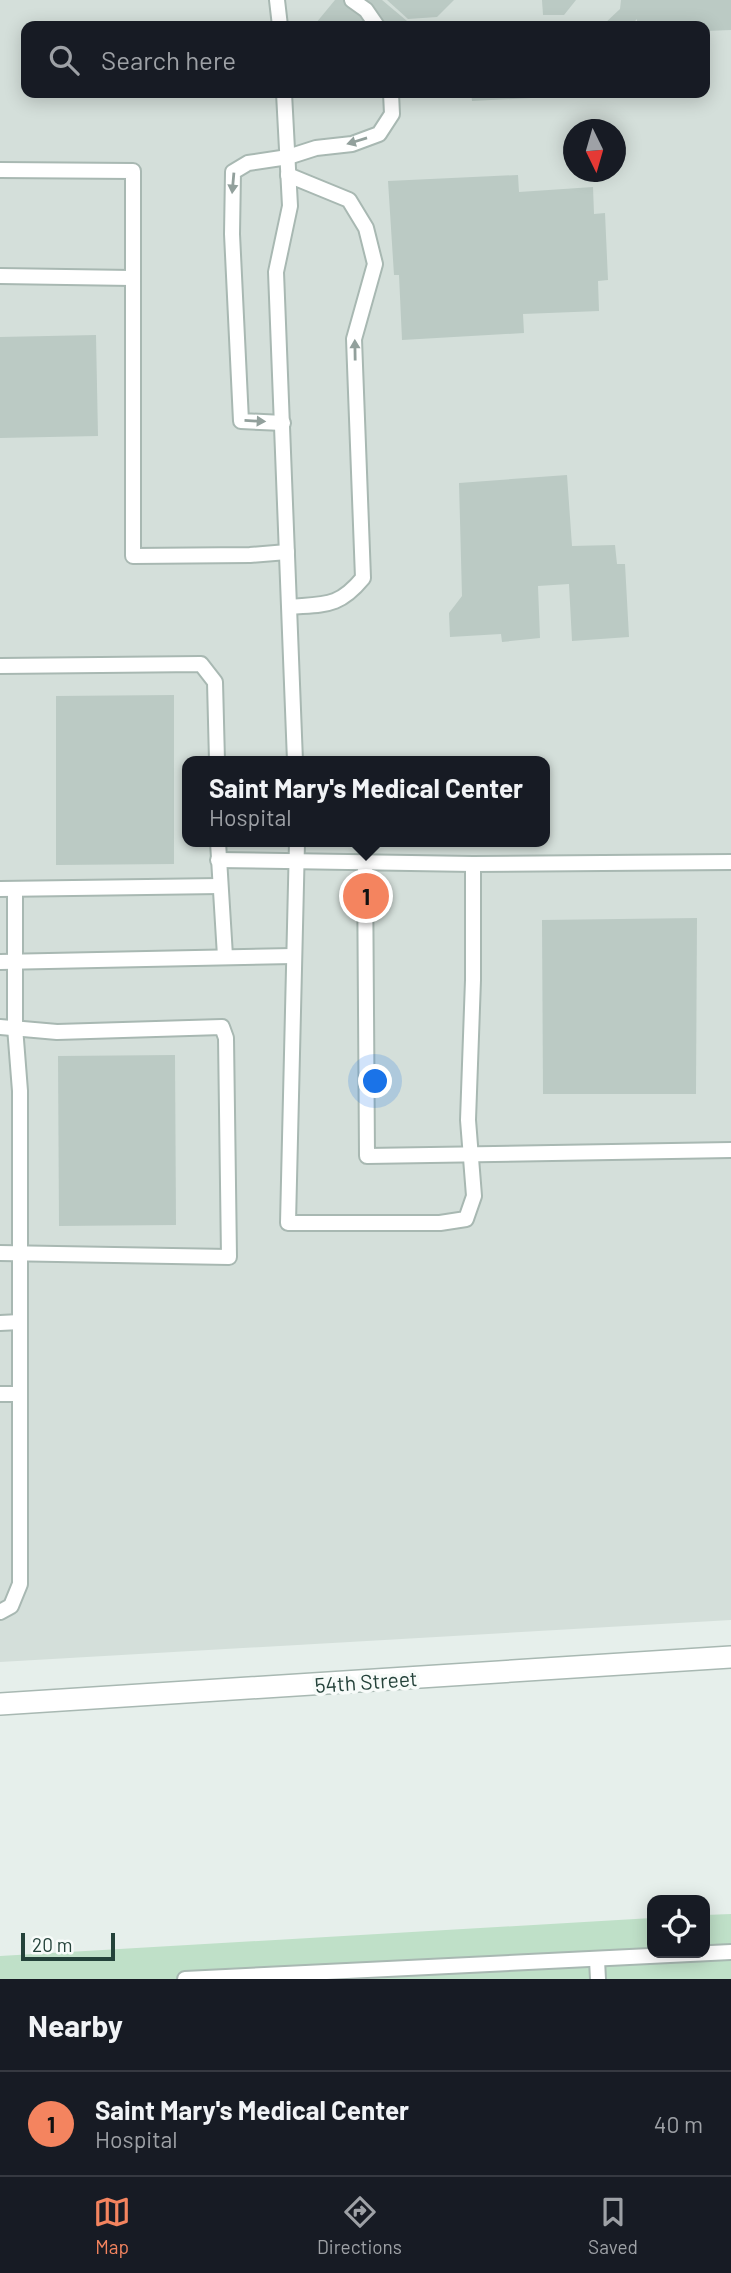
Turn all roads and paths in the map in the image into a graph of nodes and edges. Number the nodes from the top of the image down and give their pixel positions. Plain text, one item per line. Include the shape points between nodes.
1 (277, 0) edge
2 (352, 0) edge
3 (279, 21) edge
4 (374, 21) edge
5 (284, 98) edge
6 (391, 98) edge
7 (288, 158) junction
8 (0, 170) edge
9 (288, 175) junction
10 (0, 276) edge
11 (132, 278) junction
12 (284, 423) junction
13 (287, 552) junction
14 (290, 607) junction
15 (0, 667) edge
16 (216, 756) edge
17 (295, 756) edge
18 (218, 847) edge
19 (297, 847) edge
20 (218, 860) junction
21 (731, 862) edge
22 (297, 863) junction
23 (365, 863) junction
24 (472, 864) junction
25 (220, 886) junction
26 (8, 889) edge
27 (225, 956) junction
28 (293, 956) junction
29 (0, 962) edge
30 (16, 962) junction
31 (8, 1027) edge
32 (731, 1150) edge
33 (473, 1156) junction
34 (0, 1253) edge
35 (18, 1253) junction
36 (20, 1322) junction
37 (0, 1323) edge
38 (0, 1394) edge
39 (20, 1394) junction
40 (0, 1612) edge
41 (731, 1657) edge
42 (0, 1704) edge
43 (731, 1952) edge
44 (597, 1960) junction
45 (185, 1979) edge
46 (598, 1979) edge

1 - 3 lane
2 - 4 lane
5 - 7 lane
6 -> 7 lane via 392,114 379,134
7 - 9 lane
7 -> 12 lane via 248,163 233,172 232,222 241,421
8 - 11 lane via 133,171
9 - 12 lane via 290,206 276,272
14 -> 9 lane via 327,604 349,596 363,578 354,339 375,264 366,228 349,200
10 - 11 lane
11 - 13 lane via 133,556
12 - 13 lane via 280,453
13 - 14 lane
14 - 17 lane
15 - 16 lane via 201,664 215,682
18 - 20 lane
19 - 22 lane
20 - 22 lane
20 - 25 lane
21 - 24 lane
22 - 23 lane
22 - 28 lane
23 - 24 lane
23 - 33 lane via 367,1156
24 - 33 lane via 468,1120
25 - 26 lane
25 - 27 lane
26 - 30 lane
27 - 28 lane
27 - 30 lane
28 - 33 lane via 288,1223 466,1219 474,1196
29 - 30 lane
30 - 31 lane
31 - 35 lane via 20,1091
31 - 35 lane via 57,1031 222,1027 226,1038 229,1257
32 - 33 lane
34 - 35 lane
35 - 36 lane
36 - 37 lane
36 - 39 lane
38 - 39 lane
39 - 40 lane via 20,1584 11,1606
41 - 42 street, 54th Street
43 - 44 lane
44 - 45 lane
44 - 46 lane

